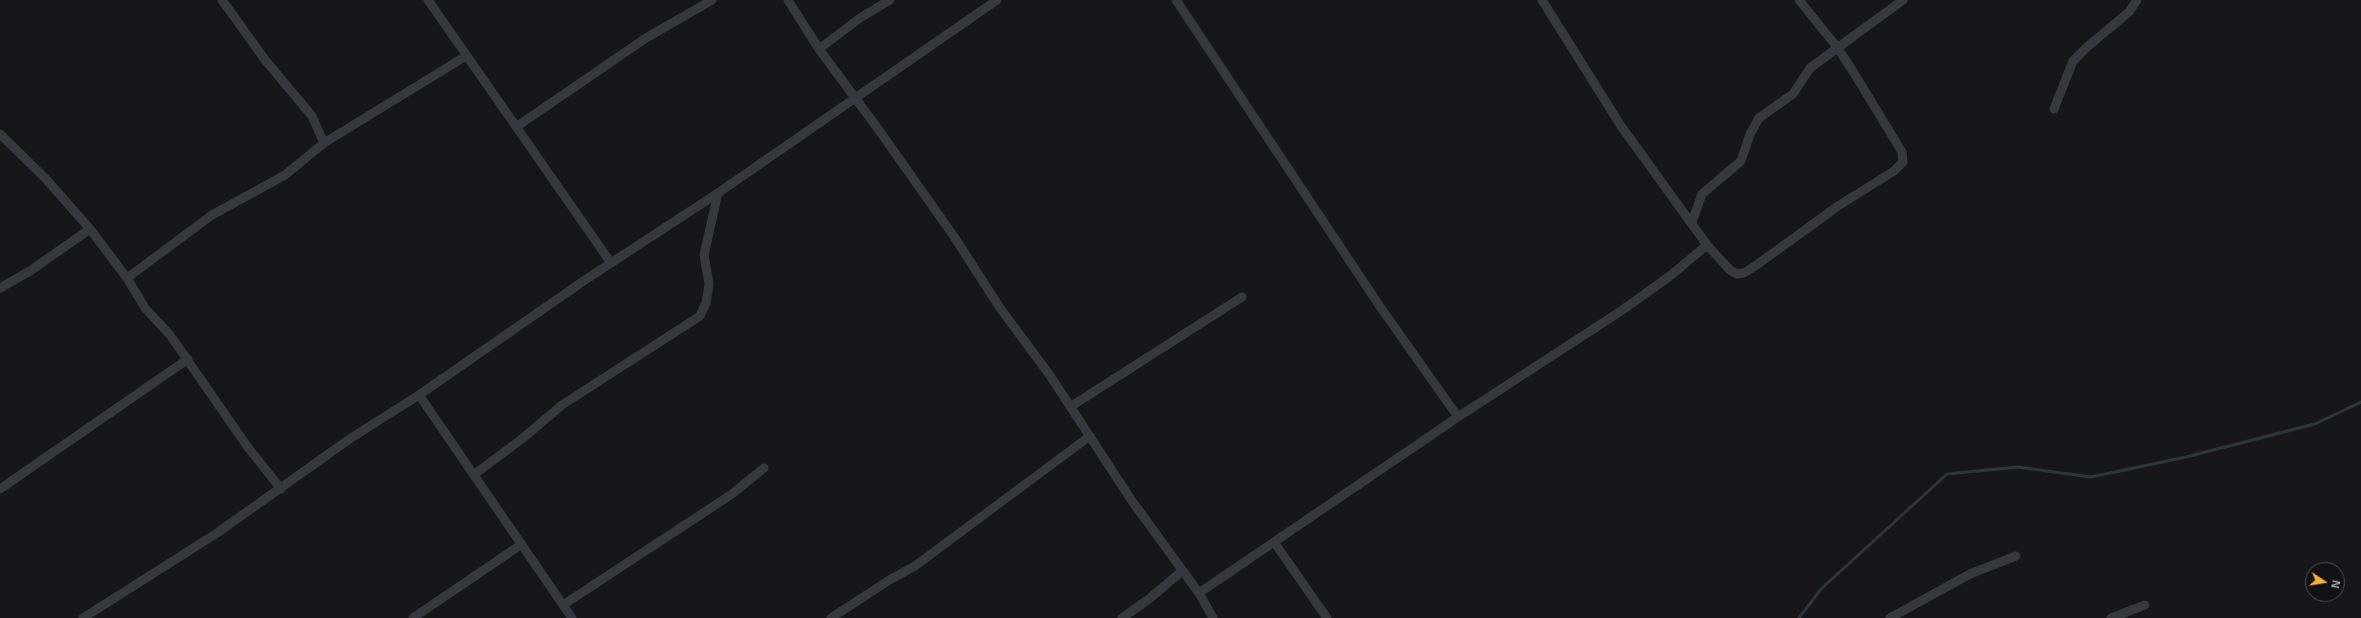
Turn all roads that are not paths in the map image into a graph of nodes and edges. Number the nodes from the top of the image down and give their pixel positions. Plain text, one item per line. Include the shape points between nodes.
1 (222, 0) edge
2 (712, 0) edge
3 (788, 0) edge
4 (890, 0) edge
5 (997, 0) edge
6 (1176, 0) edge
7 (1542, 0) edge
8 (1799, 0) edge
9 (1903, 0) edge
10 (2137, 0) edge
11 (430, 1) edge
12 (1836, 47) junction
13 (819, 49) junction
14 (466, 56) junction
15 (855, 97) junction
16 (2054, 109) dead end
17 (516, 127) junction
18 (0, 134) edge
19 (324, 143) junction
20 (718, 193) junction
21 (1692, 222) junction
22 (90, 229) junction
23 (1707, 245) junction
24 (611, 263) junction
25 (127, 278) junction
26 (0, 288) edge
27 (1242, 297) dead end
28 (188, 359) junction
29 (419, 395) junction
30 (1070, 407) junction
31 (1458, 417) junction
32 (1090, 436) junction
33 (764, 468) dead end
34 (475, 474) junction
35 (0, 489) edge
36 (281, 489) junction
37 (1274, 542) junction
38 (522, 544) junction
39 (2016, 556) dead end
40 (1182, 571) junction
41 (1199, 593) junction
42 (563, 605) junction
43 (2145, 605) dead end
44 (83, 618) edge
45 (413, 618) edge
46 (572, 618) edge
47 (831, 618) edge
48 (1122, 618) edge
49 (1213, 618) edge
50 (1327, 618) edge
51 (1890, 618) edge
52 (2111, 618) edge

1 - 19 street via 266,61 312,116
2 - 17 street via 646,38
3 - 13 street
4 - 13 street via 860,18
5 - 15 street
6 - 31 street via 1381,308
7 - 21 street via 1621,126
8 - 12 street
9 - 12 street
10 - 16 street via 2129,12 2073,61
11 - 14 street
12 - 21 street via 1810,68 1793,94 1759,118 1750,134 1743,157 1702,194
12 - 23 street via 1898,145 1904,158 1903,162 1894,171 1838,206 1744,274 1730,270
13 - 15 street
14 - 17 street
14 - 19 street
15 - 20 street
15 - 30 street
17 - 24 street
18 - 22 street via 46,179
19 - 25 street via 285,175 212,215
20 - 24 street
20 - 34 street via 704,255 709,284 700,316 562,405
21 - 23 street
22 - 25 street
22 - 26 street via 30,271
23 - 31 street via 1670,276 1621,311
24 - 29 street
25 - 28 street via 145,308 170,334
27 - 30 street
28 - 35 street
28 - 36 street via 247,446
29 - 34 street
29 - 36 street via 386,414
30 - 32 street
31 - 37 street
32 - 40 street
32 - 47 street via 915,566
33 - 42 street via 732,494
34 - 38 street
36 - 44 street
37 - 41 street
37 - 50 street
38 - 42 street
38 - 45 street
39 - 51 street via 1970,574
40 - 41 street
40 - 48 street via 1150,599
41 - 49 street
42 - 46 street
43 - 52 street

